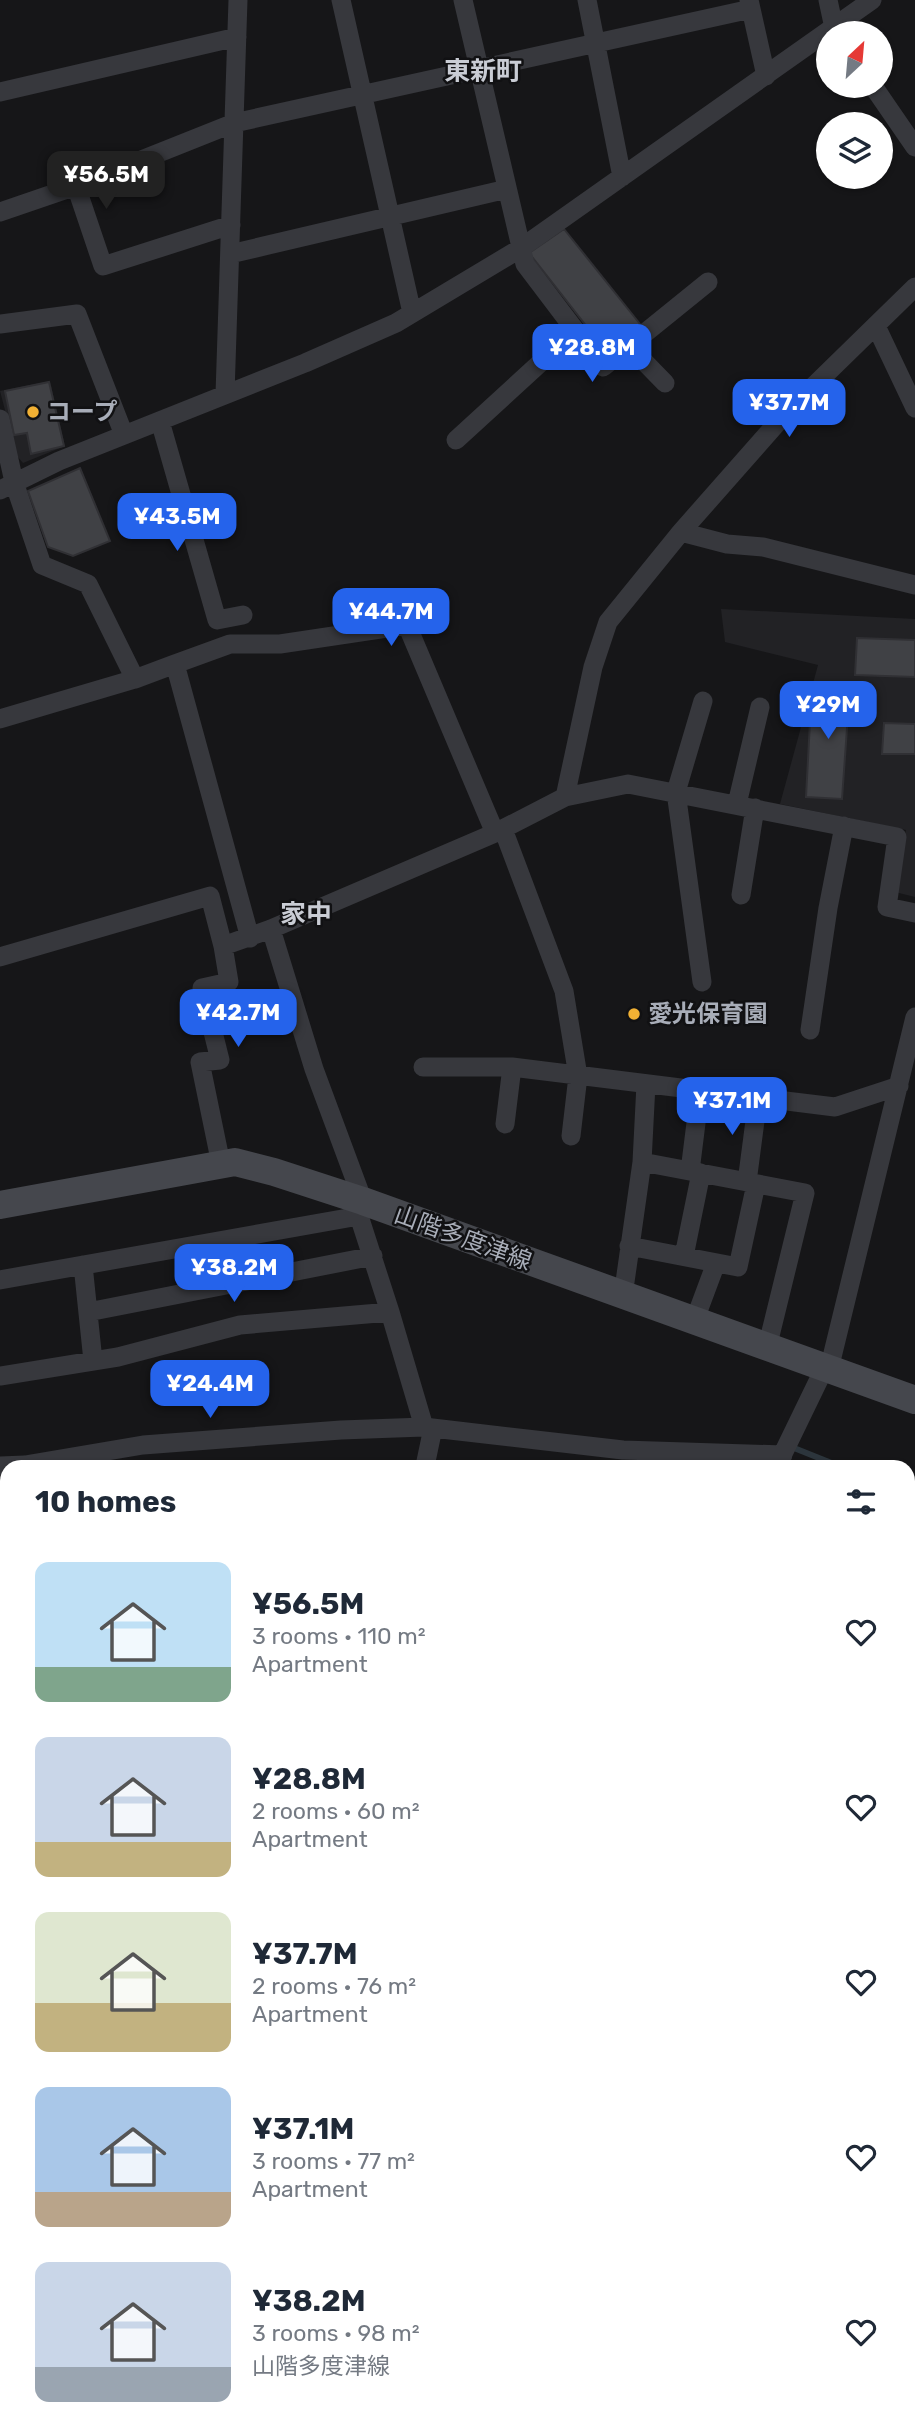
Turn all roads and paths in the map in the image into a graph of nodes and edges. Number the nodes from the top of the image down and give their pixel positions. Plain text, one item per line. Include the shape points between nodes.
1 (238, 0) edge
2 (341, 0) edge
3 (463, 0) edge
4 (587, 0) edge
5 (828, 0) edge
6 (872, 0) edge
7 (750, 4) edge
8 (834, 21) edge
9 (847, 21) edge
10 (237, 37) junction
11 (596, 43) junction
12 (816, 43) edge
13 (480, 69) junction
14 (766, 76) junction
15 (0, 92) edge
16 (363, 95) junction
17 (881, 98) edge
18 (234, 123) junction
19 (915, 147) edge
20 (622, 177) junction
21 (76, 186) junction
22 (507, 189) junction
23 (0, 212) edge
24 (390, 216) junction
25 (231, 225) junction
26 (520, 248) junction
27 (230, 254) junction
28 (708, 282) dead end
29 (915, 287) edge
30 (412, 313) junction
31 (0, 324) edge
32 (876, 326) junction
33 (575, 331) junction
34 (629, 346) junction
35 (665, 383) dead end
36 (225, 394) junction
37 (915, 408) edge
38 (160, 421) junction
39 (1, 428) edge
40 (124, 435) junction
41 (456, 440) dead end
42 (7, 486) edge
43 (681, 531) junction
44 (915, 585) edge
45 (243, 615) dead end
46 (175, 664) junction
47 (135, 679) junction
48 (703, 701) dead end
49 (760, 707) dead end
50 (0, 719) edge
51 (676, 792) junction
52 (565, 797) junction
53 (746, 806) junction
54 (844, 827) junction
55 (499, 831) junction
56 (741, 895) dead end
57 (915, 913) edge
58 (271, 929) junction
59 (250, 937) junction
60 (223, 946) junction
61 (0, 957) edge
62 (702, 982) dead end
63 (915, 1017) edge
64 (810, 1030) dead end
65 (913, 1038) edge
66 (424, 1067) dead end
67 (512, 1068) junction
68 (578, 1076) junction
69 (646, 1084) junction
70 (899, 1086) junction
71 (701, 1091) junction
72 (758, 1098) junction
73 (505, 1124) dead end
74 (570, 1136) dead end
75 (642, 1162) junction
76 (222, 1164) junction
77 (696, 1172) junction
78 (752, 1183) junction
79 (0, 1205) edge
80 (361, 1209) junction
81 (629, 1246) junction
82 (373, 1256) junction
83 (684, 1256) junction
84 (716, 1263) junction
85 (83, 1265) junction
86 (0, 1280) edge
87 (623, 1296) junction
88 (88, 1312) junction
89 (390, 1312) junction
90 (694, 1322) junction
91 (767, 1348) junction
92 (93, 1362) junction
93 (824, 1369) junction
94 (0, 1376) edge
95 (915, 1400) edge
96 (429, 1428) junction
97 (54, 1460) edge
98 (426, 1460) edge
99 (766, 1460) edge
100 (780, 1460) edge

1 - 10 street
2 - 16 street
3 - 13 street
4 - 11 street
5 - 8 street
6 - 9 street
7 - 11 street
7 - 14 street
10 - 15 street
10 - 18 street
11 - 13 street
11 - 20 street
12 - 14 street
13 - 16 street
13 - 22 street
14 - 20 street
16 - 18 street
16 - 24 street
17 - 19 street
18 - 21 street
18 - 25 street
20 - 26 street
21 - 23 street
21 - 25 street via 103,266
22 - 24 street
22 - 26 street
24 - 27 street
24 - 30 street
25 - 27 street
26 - 30 street
26 - 33 street via 525,264
27 - 36 street
28 - 34 street
29 - 32 street
30 - 36 street
31 - 40 street via 77,314
32 - 37 street
32 - 43 street via 785,414
33 - 34 street via 603,367
33 - 41 street
34 - 35 street
36 - 38 street
38 - 40 street
38 - 45 street via 218,620
39 - 42 street
40 - 42 street
42 - 47 street via 42,565 88,584
43 - 44 street
43 - 52 street via 608,622 593,667
46 - 47 street
46 - 55 street via 230,644 280,644 407,625
46 - 59 street
47 - 50 street
48 - 51 street
49 - 53 street
51 - 52 street via 628,784
51 - 53 street
51 - 62 street
52 - 55 street
53 - 54 street
53 - 56 street
54 - 57 street via 897,837 887,907
54 - 64 street
55 - 58 street
55 - 68 street via 564,991
58 - 59 street
58 - 80 street
59 - 60 street
60 - 61 street via 210,896
60 - 76 street via 229,982 202,988 220,1060 200,1062
63 - 65 street
65 - 70 street
66 - 67 street
67 - 68 street
67 - 73 street
68 - 69 street
68 - 74 street
69 - 71 street
69 - 75 street
70 - 72 street via 835,1107
70 - 93 street via 832,1357
71 - 72 street
71 - 77 street
72 - 78 street
75 - 77 street
75 - 81 street
76 - 79 main road, 山階多度津線
76 - 80 main road, 山階多度津線 via 235,1162 274,1171
77 - 78 street
77 - 83 street
78 - 84 street via 738,1267
78 - 91 street via 805,1193
80 - 82 street
80 - 85 street
80 - 87 main road, 山階多度津線
81 - 83 street
81 - 87 street
82 - 88 street
82 - 89 street
83 - 84 street
84 - 90 street
85 - 86 street
85 - 88 street
87 - 90 main road, 山階多度津線
88 - 92 street
89 - 92 street via 240,1325
89 - 96 street
90 - 91 main road, 山階多度津線
91 - 93 main road, 山階多度津線
92 - 94 street
93 - 95 main road, 山階多度津線
93 - 100 street
96 - 97 street via 143,1445
96 - 98 street
96 - 99 street via 623,1450

